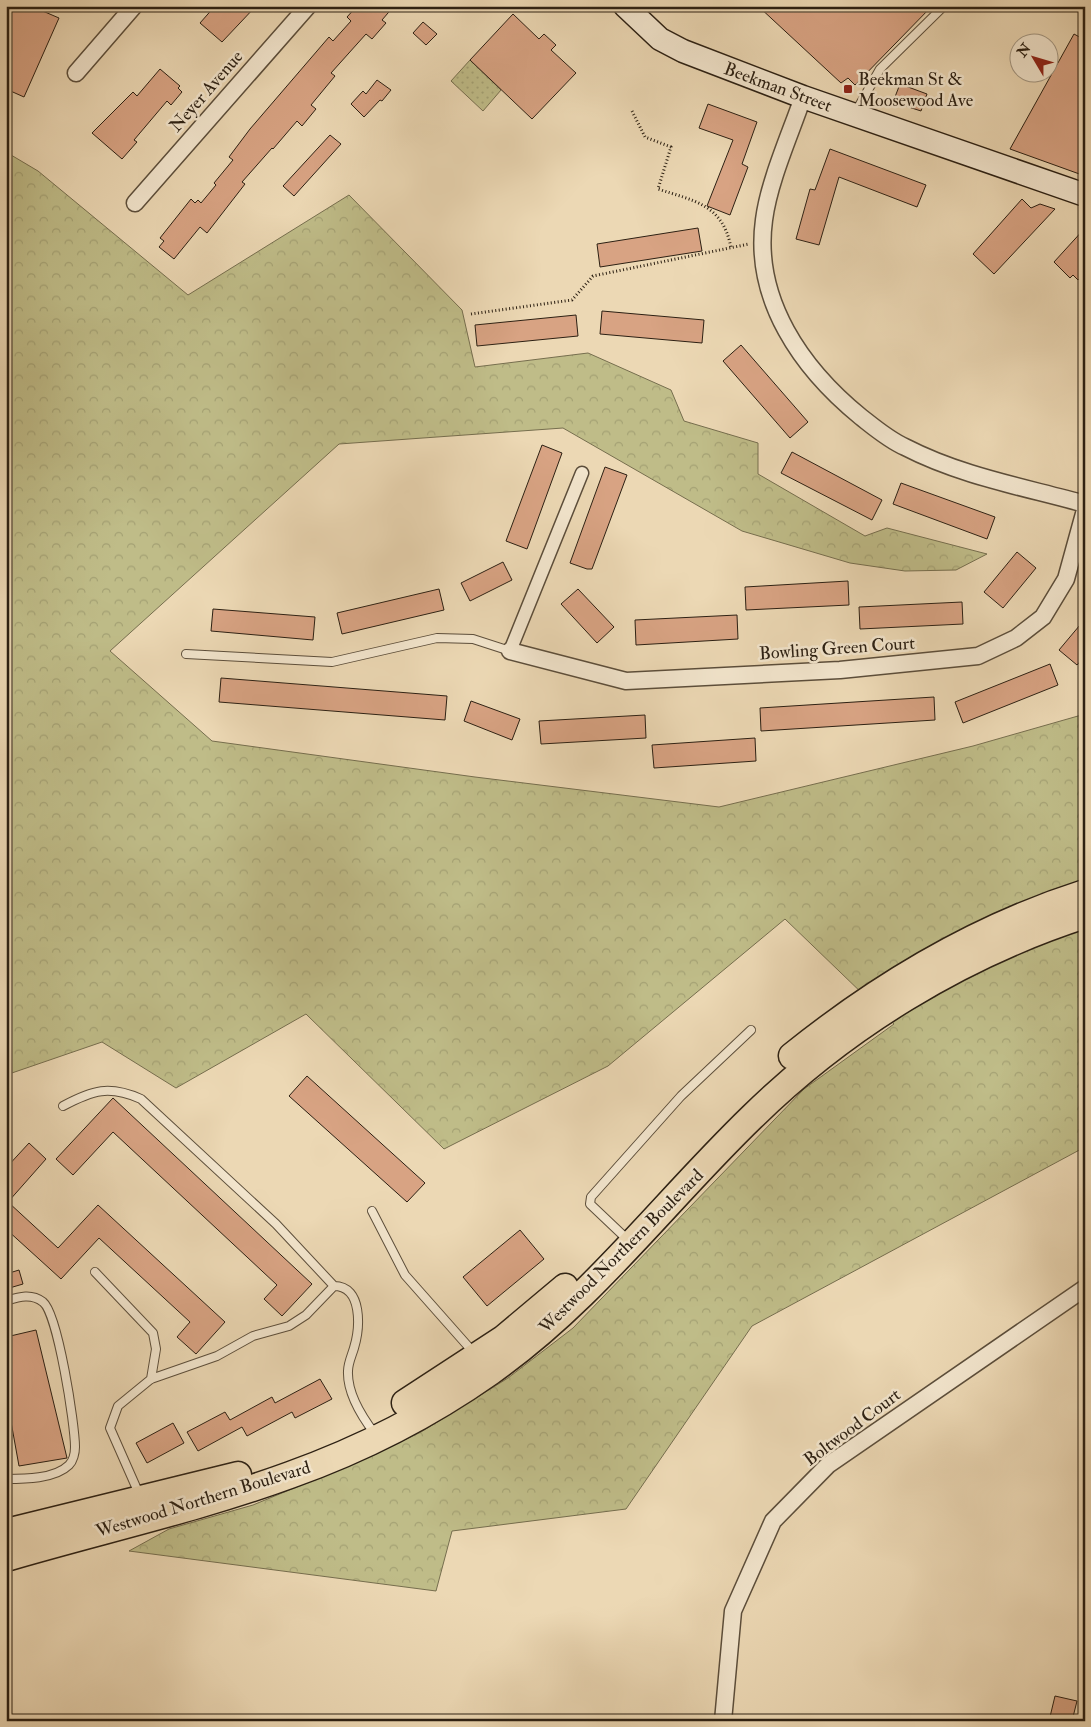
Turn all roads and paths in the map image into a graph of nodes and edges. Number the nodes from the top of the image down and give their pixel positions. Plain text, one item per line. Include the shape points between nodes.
1 (134, 6) edge
2 (308, 6) edge
3 (625, 6) edge
4 (944, 6) edge
5 (76, 73) dead end
6 (803, 97) junction
7 (632, 111) dead end
8 (854, 115) junction
9 (1085, 195) edge
10 (135, 203) dead end
11 (762, 241) junction
12 (731, 248) junction
13 (471, 314) dead end
14 (582, 473) dead end
15 (1085, 504) edge
16 (1085, 510) edge
17 (510, 651) junction
18 (186, 654) dead end
19 (1085, 893) edge
20 (1085, 915) edge
21 (751, 1030) dead end
22 (64, 1106) dead end
23 (372, 1211) dead end
24 (626, 1238) junction
25 (95, 1272) dead end
26 (334, 1286) junction
27 (1085, 1288) edge
28 (6, 1301) edge
29 (484, 1365) junction
30 (152, 1379) junction
31 (372, 1430) junction
32 (6, 1479) edge
33 (145, 1509) junction
34 (6, 1532) edge
35 (6, 1558) edge
36 (723, 1721) edge

1 - 5 street
2 - 10 street, Neyer Avenue
3 - 6 main road, Beekman Street via 660,39 683,52
4 - 8 lane via 880,69
6 - 8 main road, Beekman Street
6 - 11 street via 768,197
7 - 12 path via 646,138 671,147 658,189 707,206 728,231
8 - 9 main road, Beekman Street
11 - 12 path
11 - 15 street via 767,286 794,346 822,380 855,412 904,447 942,464
12 - 13 path via 593,276 572,300
14 - 17 street
16 - 17 street, Bowling Green Court via 1066,579 1043,617 1016,638 978,656 840,670 626,681
17 - 18 lane via 473,639 437,638 332,662
19 - 24 main road, Westwood Northern Boulevard via 1008,923 961,946 910,973 830,1026 783,1064 729,1115
20 - 24 main road, Westwood Northern Boulevard via 954,970 844,1039 796,1076
21 - 24 lane via 681,1096 591,1197 590,1204
22 - 26 lane via 95,1091 124,1092 141,1099 276,1224
23 - 29 lane via 405,1275
24 - 29 main road, Westwood Northern Boulevard via 554,1298
25 - 30 lane via 153,1333 156,1349
26 - 30 lane via 306,1315 288,1326 253,1336 218,1356
26 - 31 lane via 349,1290 356,1304 358,1333 348,1371 352,1393
27 - 36 street, Boltwood Court via 828,1465 773,1520 733,1611
28 - 32 lane via 32,1296 44,1303 52,1317 75,1448 69,1465 58,1472 26,1479
29 - 31 main road, Westwood Northern Boulevard via 419,1396
30 - 33 lane via 118,1406 110,1428
31 - 33 main road, Westwood Northern Boulevard
33 - 34 main road, Westwood Northern Boulevard
33 - 35 main road, Westwood Northern Boulevard

